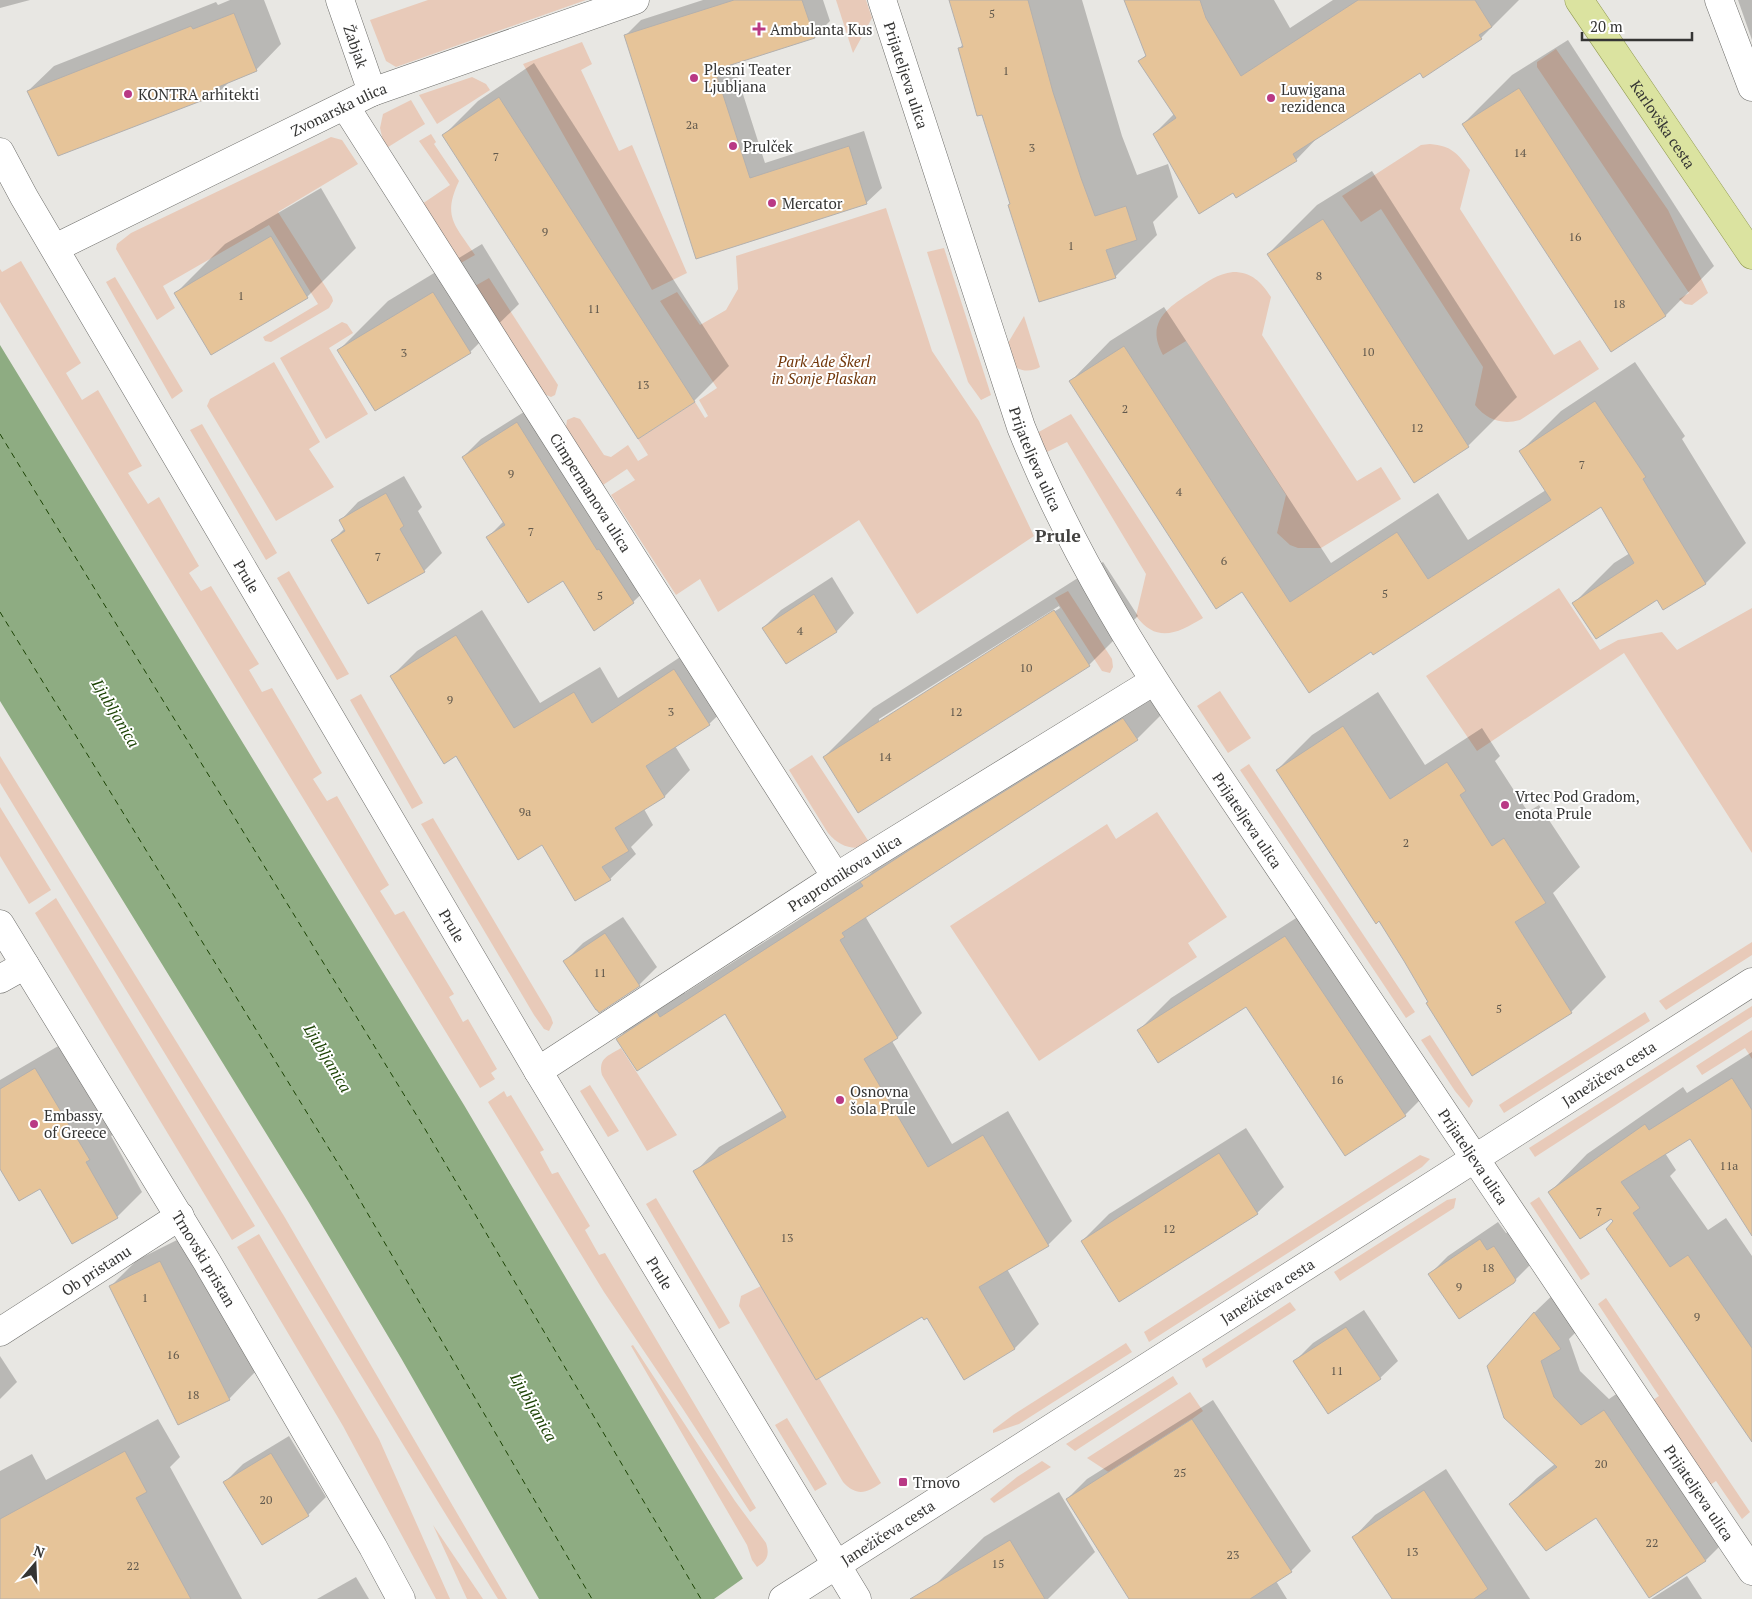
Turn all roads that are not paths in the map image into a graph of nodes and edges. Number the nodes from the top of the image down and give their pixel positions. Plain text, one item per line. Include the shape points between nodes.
1 (340, 0) edge
2 (635, 0) edge
3 (882, 0) edge
4 (1719, 0) edge
5 (1581, 2) edge
6 (1752, 87) edge
7 (372, 92) junction
8 (345, 106) junction
9 (0, 152) edge
10 (1749, 245) edge
11 (55, 248) junction
12 (1154, 681) junction
13 (836, 877) junction
14 (0, 924) edge
15 (25, 965) junction
16 (0, 979) edge
17 (1752, 982) edge
18 (538, 1071) junction
19 (1476, 1158) junction
20 (180, 1216) junction
21 (3, 1322) edge
22 (836, 1564) junction
23 (1752, 1571) edge
24 (401, 1599) edge
25 (783, 1599) edge
26 (857, 1599) edge

1 - 7 street, Žabjak
2 - 7 street, Zvonarska ulica
3 - 12 street, Prijateljeva ulica via 1021,427 1038,470 1088,568
4 - 6 street
5 - 10 main road, Karlovška cesta
7 - 8 street, Zvonarska ulica
8 - 11 street, Zvonarska ulica
8 - 13 street, Cimpermanova ulica
9 - 11 street, Prule
11 - 18 street, Prule
12 - 13 street, Praprotnikova ulica
12 - 19 street, Prijateljeva ulica
13 - 18 street, Praprotnikova ulica
14 - 15 street, Trnovski pristan
15 - 16 street
15 - 20 street, Trnovski pristan
17 - 19 street, Janežičeva cesta
18 - 22 street, Prule
19 - 22 street, Janežičeva cesta
19 - 23 street, Prijateljeva ulica
20 - 21 street, Ob pristanu
20 - 24 street, Trnovski pristan
22 - 25 street, Janežičeva cesta
22 - 26 street, Prule

